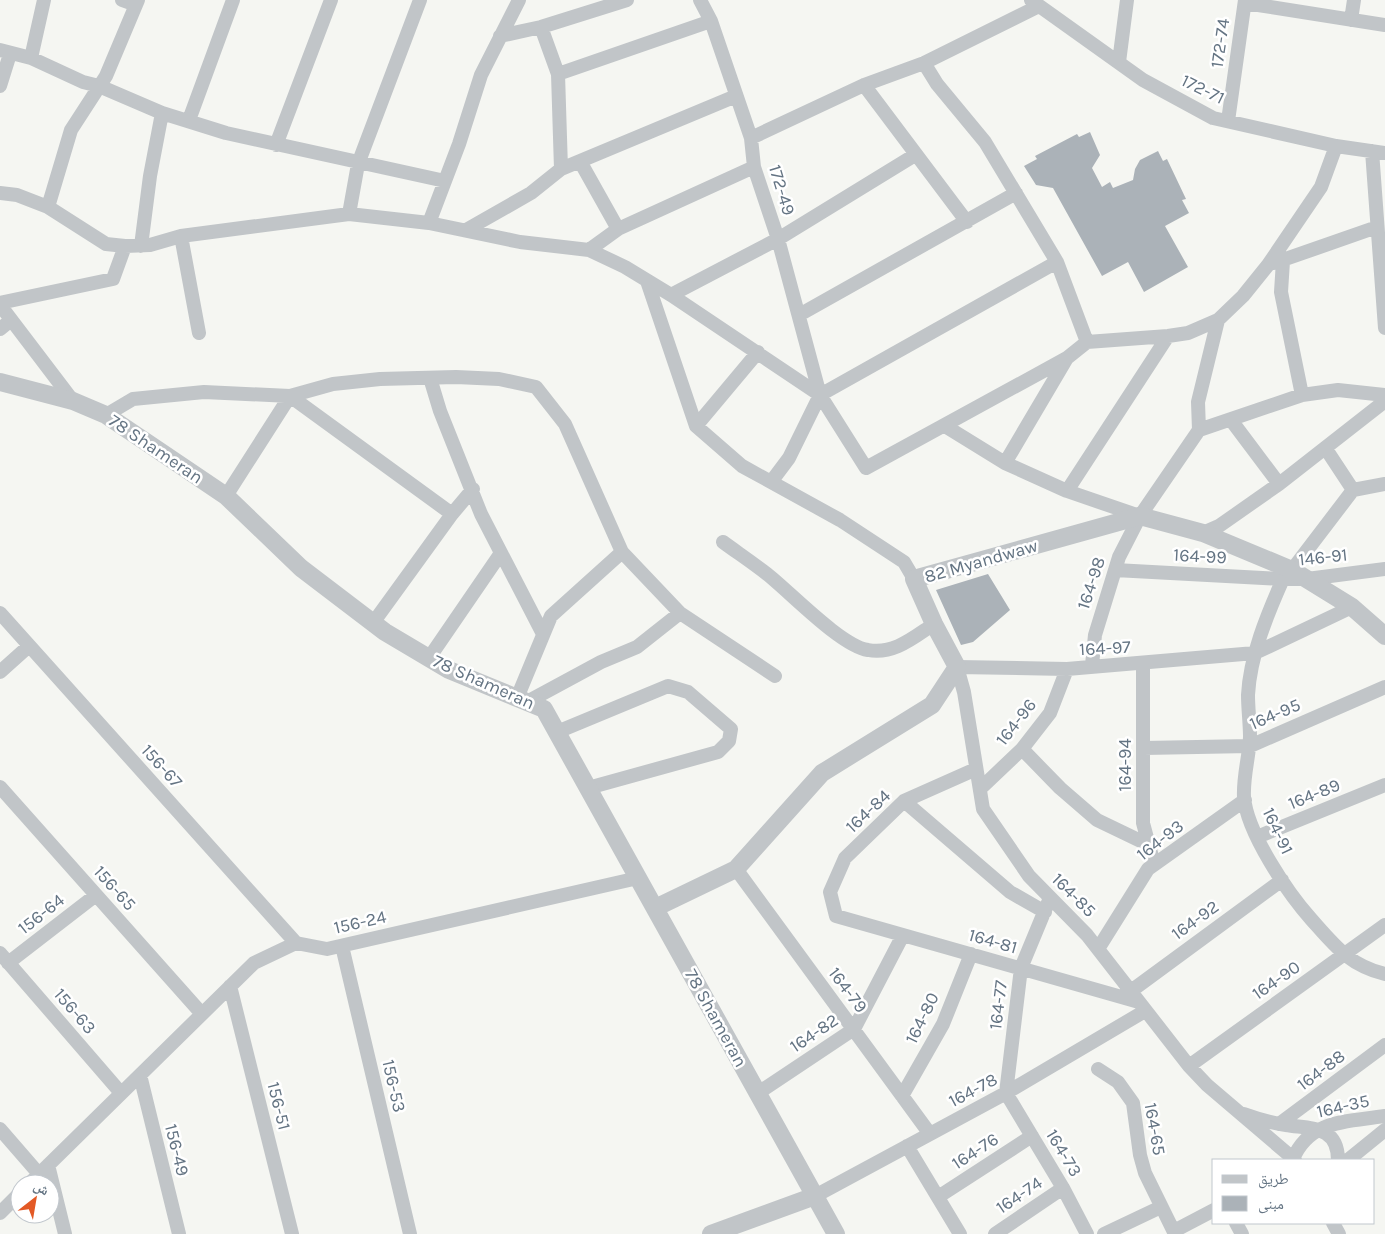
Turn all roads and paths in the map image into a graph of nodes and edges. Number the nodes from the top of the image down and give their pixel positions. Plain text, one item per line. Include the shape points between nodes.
1 (44, 0) edge
2 (122, 0) edge
3 (233, 0) edge
4 (331, 0) edge
5 (420, 0) edge
6 (519, 0) edge
7 (627, 0) edge
8 (700, 0) edge
9 (1126, 0) edge
10 (1354, 0) edge
11 (1245, 1) edge
12 (137, 3) edge
13 (609, 3) edge
14 (1035, 3) edge
15 (1352, 20) junction
16 (711, 21) junction
17 (1385, 25) edge
18 (541, 27) junction
19 (500, 36) junction
20 (5, 52) edge
21 (31, 58) junction
22 (1118, 62) junction
23 (924, 63) junction
24 (558, 74) junction
25 (864, 85) junction
26 (0, 86) edge
27 (99, 86) junction
28 (736, 96) junction
29 (162, 113) junction
30 (189, 120) junction
31 (1228, 121) junction
32 (751, 138) junction
33 (276, 145) junction
34 (1336, 146) junction
35 (1378, 152) edge
36 (915, 155) junction
37 (582, 162) junction
38 (358, 164) junction
39 (754, 166) junction
40 (561, 169) junction
41 (445, 181) junction
42 (0, 193) edge
43 (1016, 193) junction
44 (48, 207) junction
45 (349, 214) junction
46 (967, 222) junction
47 (429, 223) junction
48 (1377, 227) junction
49 (618, 229) junction
50 (466, 230) junction
51 (181, 236) junction
52 (778, 239) junction
53 (125, 246) junction
54 (141, 246) junction
55 (588, 250) junction
56 (1284, 261) junction
57 (1057, 262) junction
58 (1268, 265) junction
59 (1383, 273) edge
60 (647, 280) junction
61 (671, 295) junction
62 (0, 304) edge
63 (1384, 311) edge
64 (799, 314) junction
65 (1218, 320) junction
66 (6, 324) edge
67 (1385, 328) edge
68 (199, 333) dead end
69 (1168, 336) junction
70 (1087, 342) junction
71 (758, 352) junction
72 (1067, 358) junction
73 (430, 378) junction
74 (0, 382) edge
75 (820, 395) junction
76 (1385, 395) edge
77 (290, 396) junction
78 (1302, 396) junction
79 (73, 401) junction
80 (1385, 401) edge
81 (106, 415) junction
82 (1231, 420) junction
83 (696, 426) junction
84 (945, 426) junction
85 (1199, 430) junction
86 (1326, 449) junction
87 (1005, 463) junction
88 (771, 482) junction
89 (1279, 484) junction
90 (1385, 484) edge
91 (472, 489) junction
92 (1353, 490) junction
93 (1067, 491) junction
94 (226, 496) junction
95 (452, 514) junction
96 (1140, 516) junction
97 (1203, 533) junction
98 (724, 542) dead end
99 (622, 552) junction
100 (501, 553) junction
101 (1385, 569) edge
102 (1115, 570) junction
103 (1287, 575) junction
104 (1307, 579) junction
105 (914, 580) junction
106 (1352, 607) junction
107 (0, 613) edge
108 (680, 613) junction
109 (373, 623) junction
110 (934, 624) junction
111 (543, 634) junction
112 (1385, 636) edge
113 (29, 646) junction
114 (1255, 653) junction
115 (429, 658) junction
116 (1143, 664) junction
117 (1092, 665) junction
118 (957, 667) junction
119 (1068, 669) junction
120 (0, 672) edge
121 (775, 676) dead end
122 (1385, 687) edge
123 (522, 700) junction
124 (557, 732) junction
125 (1250, 746) junction
126 (1144, 748) junction
127 (1022, 749) junction
128 (976, 769) junction
129 (1385, 785) edge
130 (0, 787) edge
131 (588, 788) junction
132 (980, 789) junction
133 (1244, 800) junction
134 (904, 801) junction
135 (1257, 837) junction
136 (1149, 845) junction
137 (1154, 864) junction
138 (736, 869) junction
139 (638, 878) junction
140 (1282, 880) junction
141 (96, 895) junction
142 (1050, 898) junction
143 (655, 908) junction
144 (1045, 912) junction
145 (836, 916) joint
146 (1385, 925) edge
147 (903, 935) junction
148 (296, 943) junction
149 (342, 946) junction
150 (1098, 949) junction
151 (971, 954) junction
152 (1343, 955) junction
153 (4, 958) edge
154 (1021, 968) junction
155 (1385, 974) edge
156 (230, 986) junction
157 (1138, 1001) junction
158 (202, 1014) junction
159 (854, 1029) junction
160 (1385, 1045) edge
161 (1189, 1066) junction
162 (1098, 1069) dead end
163 (140, 1075) junction
164 (121, 1093) junction
165 (758, 1093) junction
166 (1006, 1094) junction
167 (902, 1096) junction
168 (1238, 1112) junction
169 (1385, 1116) edge
170 (1279, 1124) junction
171 (0, 1129) edge
172 (1318, 1129) junction
173 (1385, 1130) edge
174 (930, 1134) junction
175 (1032, 1136) junction
176 (907, 1146) junction
177 (1294, 1159) edge
178 (1338, 1159) edge
179 (1349, 1159) edge
180 (44, 1169) junction
181 (39, 1174) edge
182 (1063, 1188) junction
183 (815, 1196) junction
184 (938, 1197) junction
185 (10, 1202) edge
186 (1161, 1207) junction
187 (1212, 1211) edge
188 (0, 1212) edge
189 (1174, 1233) edge
190 (66, 1234) edge
191 (179, 1234) edge
192 (292, 1234) edge
193 (410, 1234) edge
194 (711, 1234) edge
195 (836, 1234) edge
196 (960, 1234) edge
197 (995, 1234) edge
198 (1087, 1234) edge
199 (1104, 1234) edge

1 - 21 street
2 - 12 street
3 - 30 street
4 - 33 street
5 - 38 street
6 - 19 street
7 - 13 street
8 - 16 street, 172-49
9 - 22 street
10 - 15 street
11 - 15 street
11 - 31 street, 172-74
12 - 27 street
13 - 18 street
14 - 22 street, 172-71
14 - 23 street
15 - 17 street
16 - 24 street
16 - 28 street, 172-49
18 - 19 street
18 - 24 street
19 - 41 street via 481,75
20 - 21 street
20 - 26 street
21 - 27 street
22 - 31 street, 172-71 via 1143,80 1213,118
23 - 25 street
23 - 43 street via 937,84 985,142
24 - 40 street
25 - 32 street
25 - 36 street
27 - 29 street
27 - 44 street via 71,130
28 - 32 street, 172-49
28 - 37 street
29 - 30 street
29 - 54 street
30 - 33 street
31 - 34 street, 172-71
32 - 39 street, 172-49
33 - 38 street
34 - 35 street, 172-71
34 - 58 street via 1321,187
35 - 48 street
36 - 46 street
36 - 52 street
37 - 40 street
37 - 49 street
38 - 41 street
38 - 45 street
39 - 49 street
39 - 52 street, 172-49
40 - 50 street via 532,193
41 - 47 street
42 - 44 street via 16,195
43 - 46 street
43 - 57 street
44 - 53 street via 106,244
45 - 47 street
45 - 51 street
46 - 64 street
47 - 50 street
48 - 56 street
48 - 59 street
49 - 55 street
50 - 55 street via 520,242
51 - 54 street
51 - 68 street
52 - 61 street
52 - 64 street, 172-49
53 - 54 street
53 - 62 street via 113,279
55 - 60 street
56 - 58 street
56 - 78 street via 1280,292
57 - 70 street
57 - 75 street
58 - 65 street
59 - 63 street
60 - 61 street
60 - 83 street
61 - 71 street
62 - 66 street
63 - 67 street
64 - 75 street, 172-49
65 - 69 street via 1188,333
65 - 85 street via 1198,402
66 - 79 street
69 - 70 street
69 - 93 street
70 - 72 street
71 - 75 street
71 - 83 street
72 - 84 street
72 - 87 street
73 - 77 street via 334,384
73 - 91 street
73 - 99 street via 499,379 536,387 565,424
74 - 79 street, 78 Shameran
75 - 84 street via 866,468
75 - 88 street via 789,458
76 - 78 street via 1338,390
77 - 81 street via 204,392 133,399
77 - 94 street
77 - 95 street
78 - 82 street
79 - 81 street, 78 Shameran
80 - 86 street
81 - 94 street, 78 Shameran
82 - 85 street
82 - 89 street
83 - 88 street via 742,466
84 - 87 street
85 - 96 street, 164-98
86 - 89 street
86 - 92 street
87 - 93 street
88 - 105 street via 840,520 904,562
89 - 97 street via 1219,526
90 - 92 street
91 - 95 street
91 - 100 street
92 - 103 street, 146-91
93 - 96 street
94 - 109 street, 78 Shameran via 301,568
95 - 109 street
96 - 97 street
96 - 102 street, 164-98
96 - 105 street, 82 Myandwaw
97 - 103 street
98 - 110 street via 829,627 868,650 896,648
99 - 108 street
99 - 111 street via 551,616
100 - 111 street
100 - 115 street
101 - 104 street, 146-91
102 - 103 street, 164-99
102 - 117 street, 164-98 via 1095,635
103 - 104 street
103 - 114 street, 146-91
104 - 106 street
105 - 110 street, 82 Myandwaw
106 - 112 street
106 - 114 street, 164-97
107 - 113 street, 156-67
108 - 121 street
108 - 123 street via 637,647
109 - 115 street, 78 Shameran
110 - 118 street, 82 Myandwaw
111 - 123 street
113 - 120 street
113 - 148 street, 156-67
114 - 116 street, 164-97
114 - 125 street, 164-91 via 1248,695
115 - 123 street, 78 Shameran
116 - 117 street, 164-97
116 - 126 street, 164-94
117 - 119 street, 164-97
118 - 119 street, 164-97
118 - 128 street, 164-85
118 - 138 street via 932,705 822,773
119 - 127 street, 164-96 via 1050,713
122 - 125 street, 164-95
123 - 124 street, 78 Shameran via 544,709
124 - 131 street, 78 Shameran
124 - 131 street via 668,686 688,692 731,729 728,741 718,752
125 - 126 street, 164-95
125 - 133 street, 164-91
126 - 136 street, 164-94 via 1143,823
127 - 132 street, 164-96
127 - 136 street, 164-93 via 1097,820
128 - 132 street, 164-85
128 - 134 street, 164-84
129 - 135 street, 164-89
130 - 141 street, 156-65
131 - 139 street, 78 Shameran
132 - 142 street, 164-85 via 983,809 1029,876
133 - 135 street, 164-91
133 - 137 street, 164-93
134 - 144 street via 1010,892
134 - 145 street, 164-84 via 845,858 830,892
135 - 140 street, 164-91
136 - 137 street, 164-94
137 - 150 street, 164-93
138 - 143 street
138 - 159 street, 164-79
139 - 143 street, 78 Shameran
139 - 149 street, 156-24
140 - 152 street, 164-91 via 1294,900
140 - 157 street, 164-92
141 - 153 street, 156-64
141 - 158 street, 156-65
142 - 144 street, 164-77
142 - 150 street, 164-85
143 - 165 street, 78 Shameran
144 - 154 street, 164-77
145 - 147 street, 164-81
146 - 152 street, 164-90
147 - 151 street, 164-81
147 - 159 street, 164-82
148 - 149 street, 156-24 via 326,949
148 - 156 street via 254,963
149 - 193 street, 156-53
150 - 157 street, 164-85
151 - 154 street, 164-81
151 - 167 street, 164-80 via 942,1024
152 - 155 street, 164-91 via 1365,969
152 - 161 street, 164-90
153 - 164 street, 156-63
154 - 157 street, 164-81
154 - 166 street, 164-77
156 - 158 street
156 - 192 street, 156-51
157 - 161 street, 164-85
157 - 166 street, 164-78
158 - 163 street
159 - 165 street, 164-82
159 - 167 street, 164-79
160 - 170 street, 164-88
161 - 168 street, 164-85
162 - 186 street, 164-65 via 1118,1082 1133,1103 1140,1155
163 - 164 street
163 - 191 street, 156-49
164 - 180 street
165 - 183 street, 78 Shameran
166 - 174 street, 164-78
166 - 175 street, 164-73
167 - 174 street, 164-79
168 - 170 street, 164-85
168 - 177 street, 164-85
169 - 172 street, 164-35
170 - 172 street, 164-85
171 - 180 street
172 - 177 street, 164-35 via 1301,1144
172 - 178 street via 1334,1143
173 - 179 street, 164-35
174 - 176 street, 164-78
175 - 182 street, 164-73
175 - 184 street, 164-76
176 - 183 street, 164-78
176 - 184 street
180 - 181 street
180 - 190 street
182 - 197 street, 164-74
182 - 198 street, 164-73
183 - 194 street
183 - 195 street, 78 Shameran
184 - 196 street
185 - 188 street
186 - 189 street, 164-65
186 - 199 street
187 - 189 street

